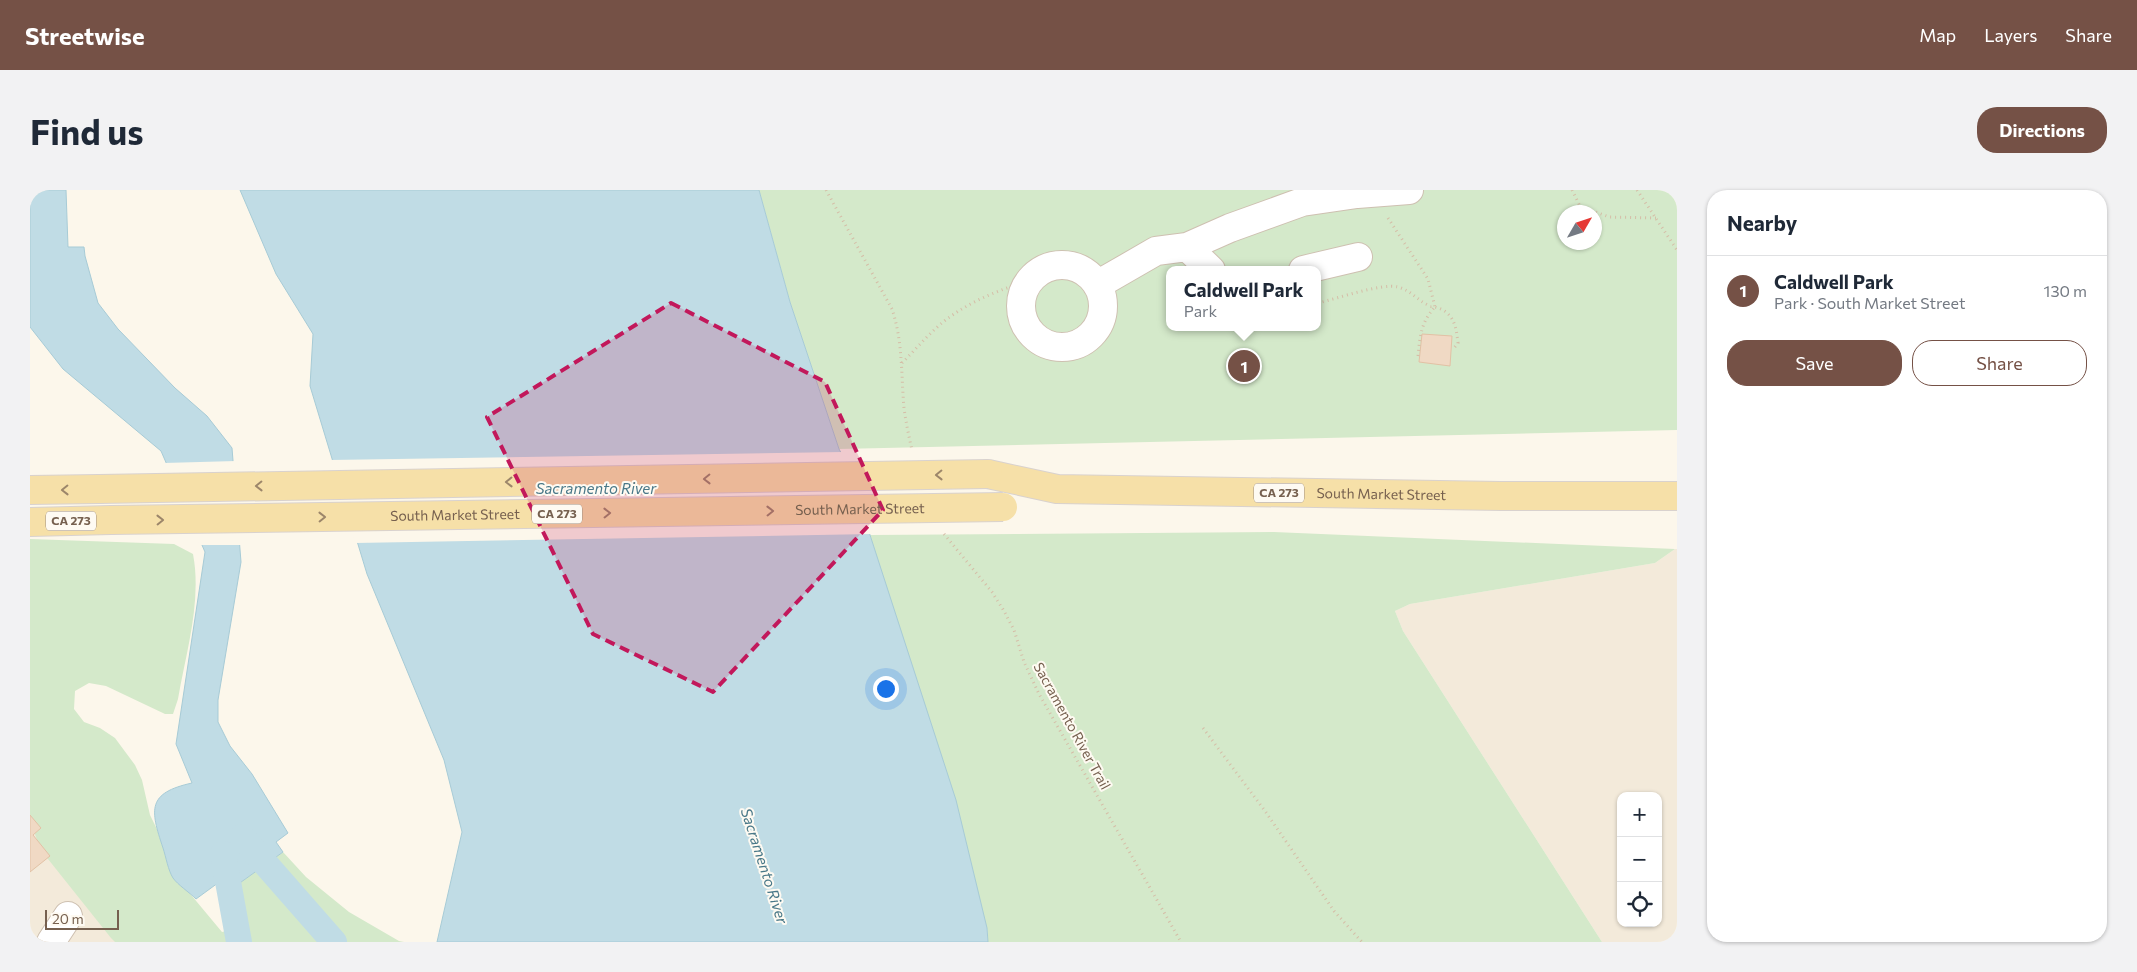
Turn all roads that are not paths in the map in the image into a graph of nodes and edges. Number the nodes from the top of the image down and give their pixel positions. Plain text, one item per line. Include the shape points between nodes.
1 (1409, 190) edge
2 (1187, 247) junction
3 (1358, 257) dead end
4 (1207, 266) edge
5 (1320, 266) edge
6 (1097, 285) junction
7 (1057, 489) junction
8 (30, 490) edge
9 (1677, 496) edge
10 (30, 522) edge
11 (68, 916) dead end
12 (51, 942) edge

1 - 2 street via 1302,202
2 - 4 street
2 - 6 street via 1156,250
3 - 5 street
6 - 6 street via 1089,275 1064,265 1051,266 1039,272 1023,292 1021,305 1029,331 1052,346 1065,346 1084,339 1098,325 1102,312 1102,298
7 -> 8 main road, South Market Street / CA 273, bridge via 988,474
7 - 9 main road, South Market Street / CA 273
10 -> 7 main road, South Market Street / CA 273, bridge via 1003,507
11 - 12 street

